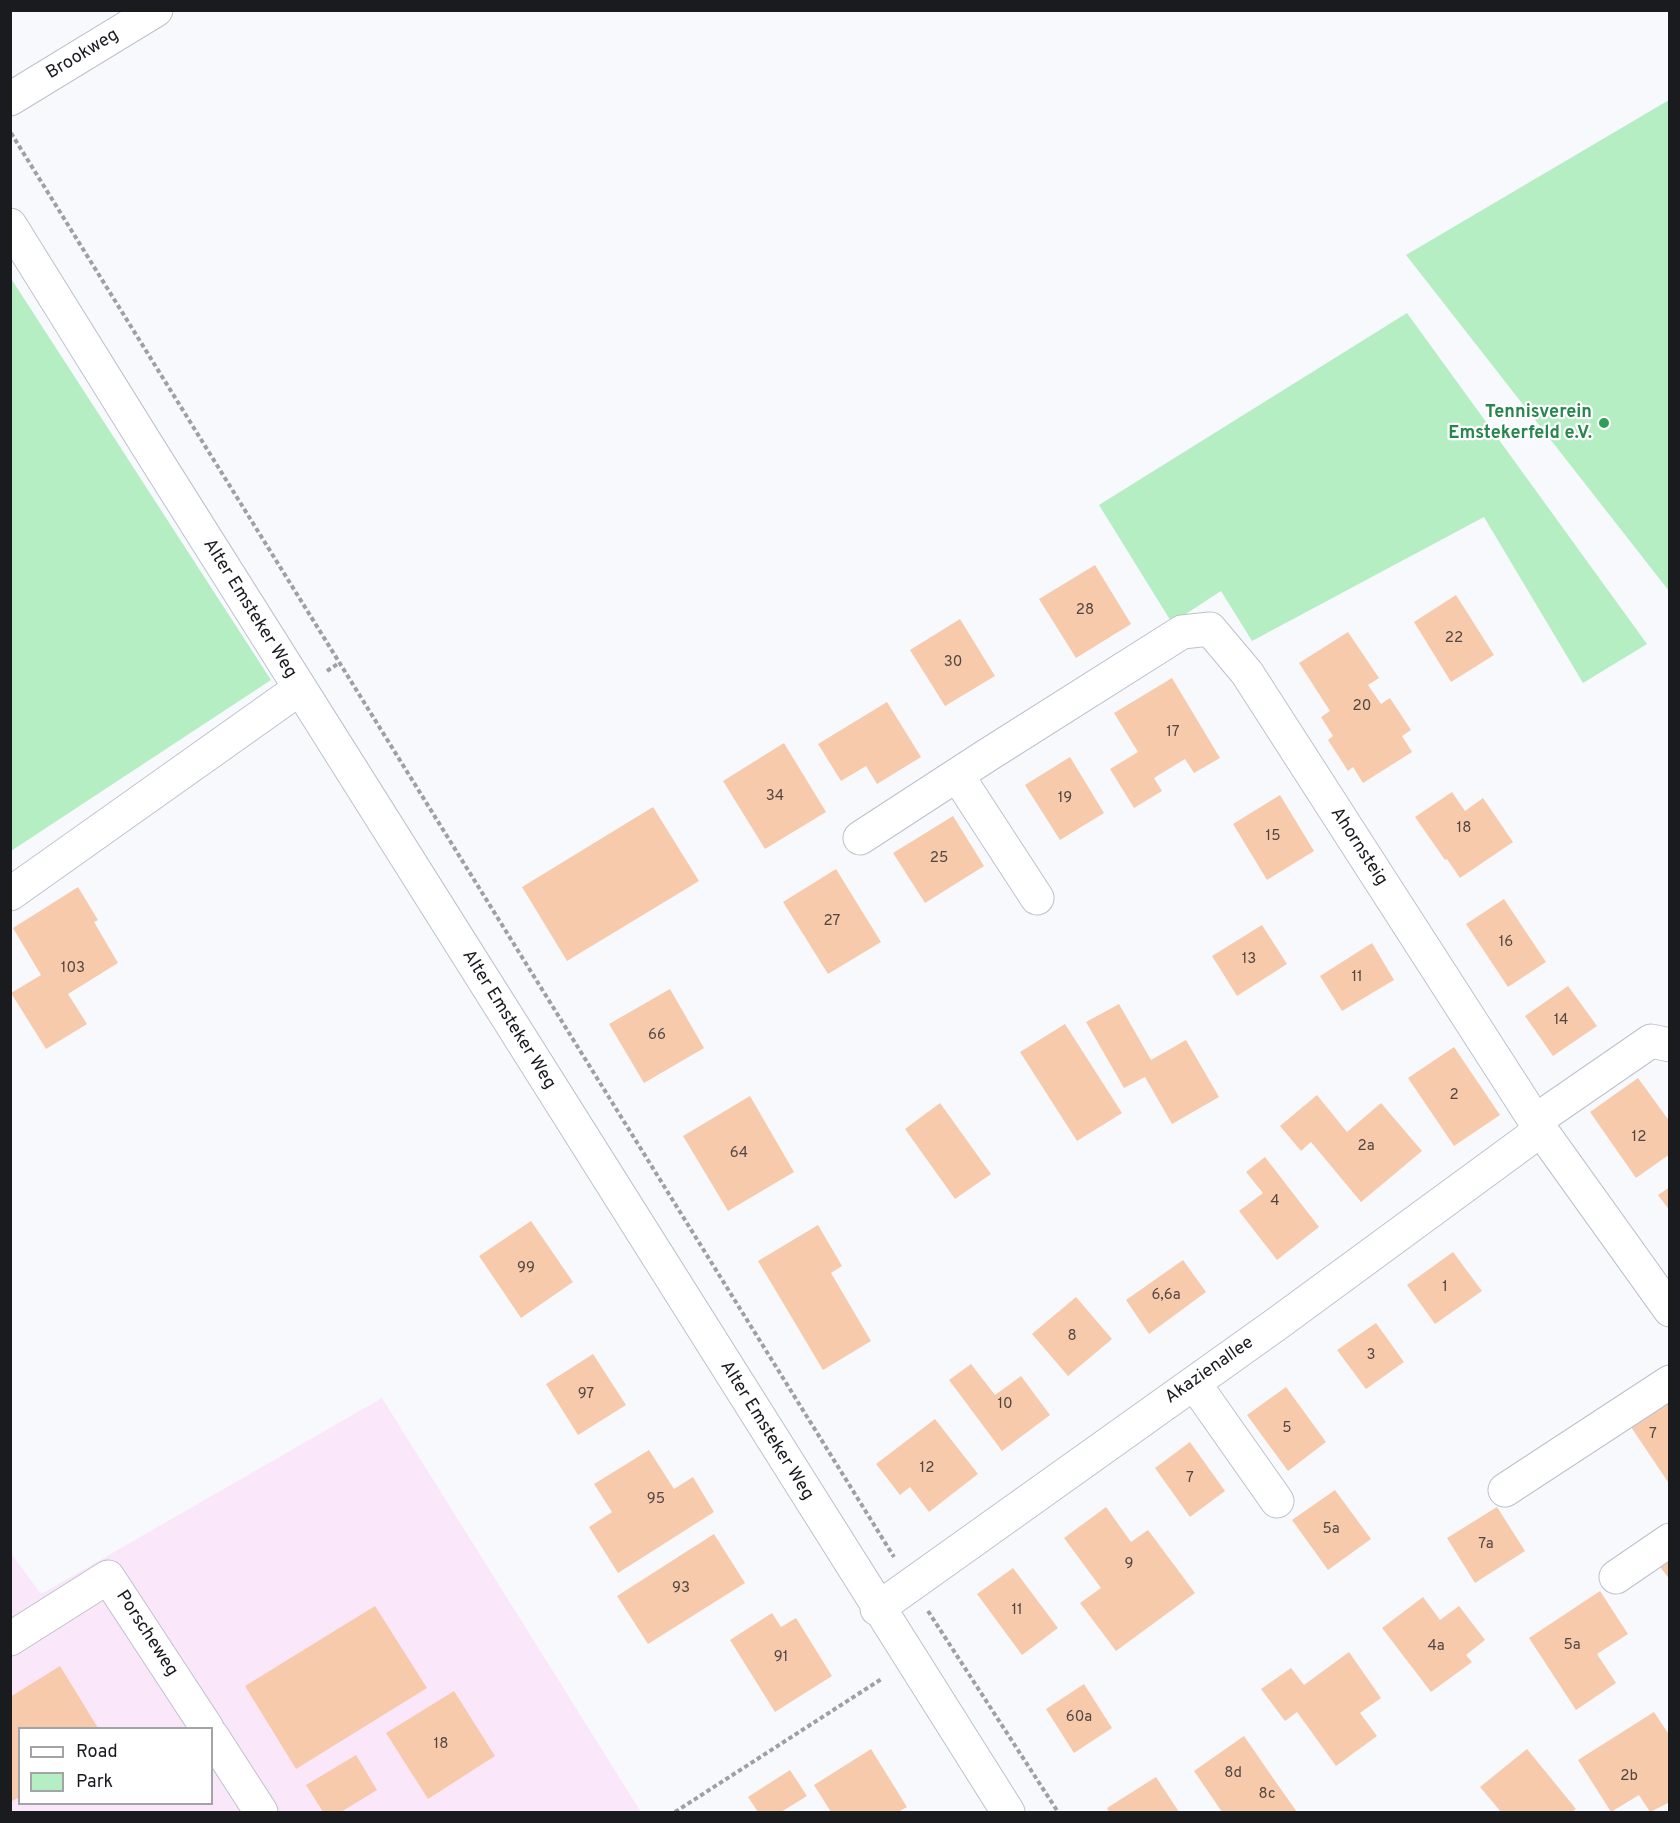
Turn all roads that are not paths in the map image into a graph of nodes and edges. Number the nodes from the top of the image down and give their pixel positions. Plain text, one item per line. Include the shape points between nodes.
1 (156, 10) edge
2 (10, 99) edge
3 (10, 225) edge
4 (299, 689) junction
5 (957, 775) junction
6 (860, 838) dead end
7 (10, 894) edge
8 (1037, 898) dead end
9 (1670, 1045) edge
10 (1538, 1126) junction
11 (1670, 1310) edge
12 (1670, 1382) edge
13 (1194, 1383) junction
14 (1504, 1490) dead end
15 (1277, 1501) dead end
16 (1670, 1540) edge
17 (1616, 1577) dead end
18 (877, 1609) junction
19 (10, 1639) edge
20 (206, 1727) edge
21 (213, 1738) edge
22 (261, 1812) edge
23 (1008, 1812) edge

1 - 2 street, Brookweg
3 - 4 street, Alter Emsteker Weg
4 - 7 street
4 - 18 street, Alter Emsteker Weg
5 - 6 street, Ahornsteig
5 - 8 street
5 - 10 street, Ahornsteig via 1182,632 1210,629 1247,673
9 - 10 street, Akazienallee via 1651,1041
10 - 11 street, Ahornsteig
10 - 13 street, Akazienallee
12 - 14 street
13 - 15 street
13 - 18 street, Akazienallee
16 - 17 street
18 - 23 street, Alter Emsteker Weg
19 - 20 street, Porscheweg via 108,1577
21 - 22 street

